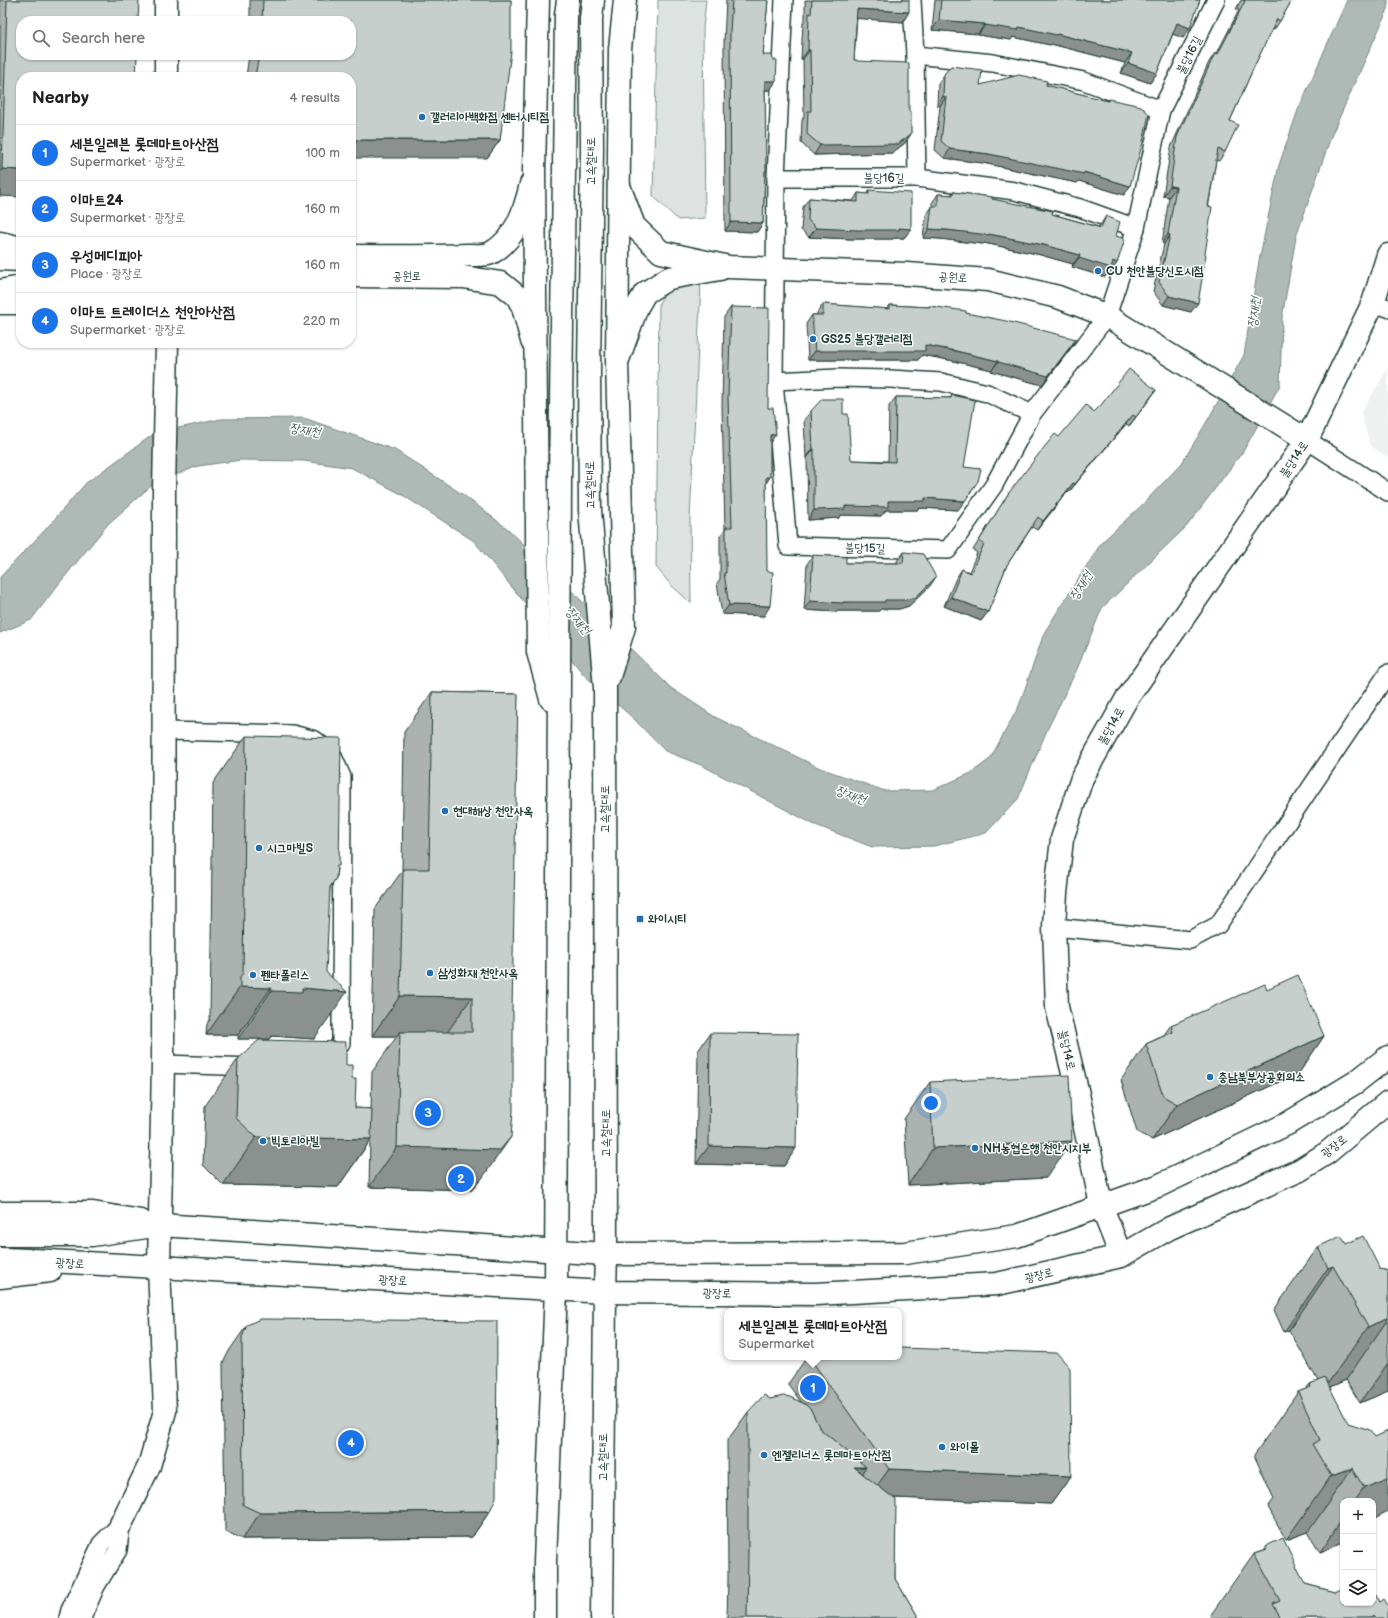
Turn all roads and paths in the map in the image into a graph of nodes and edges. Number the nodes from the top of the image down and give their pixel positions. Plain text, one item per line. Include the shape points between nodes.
1 (166, 0) edge
2 (538, 0) edge
3 (568, 0) edge
4 (593, 0) edge
5 (625, 0) edge
6 (784, 0) edge
7 (912, 0) edge
8 (1216, 0) edge
9 (166, 16) edge
10 (915, 55) junction
11 (166, 60) edge
12 (166, 72) edge
13 (1161, 110) junction
14 (534, 171) junction
15 (776, 178) junction
16 (917, 178) junction
17 (619, 186) junction
18 (1136, 228) junction
19 (0, 237) edge
20 (16, 237) edge
21 (0, 243) edge
22 (16, 247) edge
23 (1388, 255) edge
24 (356, 256) edge
25 (0, 259) edge
26 (16, 260) edge
27 (729, 267) junction
28 (776, 269) junction
29 (16, 275) edge
30 (356, 276) edge
31 (0, 277) edge
32 (16, 288) edge
33 (0, 291) edge
34 (0, 303) edge
35 (16, 303) edge
36 (1380, 306) edge
37 (1107, 316) junction
38 (166, 348) edge
39 (535, 354) junction
40 (617, 361) junction
41 (774, 381) junction
42 (1032, 414) junction
43 (1307, 440) junction
44 (1388, 492) edge
45 (1388, 673) edge
46 (605, 688) junction
47 (559, 725) junction
48 (164, 730) junction
49 (1054, 927) junction
50 (1388, 1057) edge
51 (163, 1064) junction
52 (274, 1068) edge
53 (313, 1070) edge
54 (1388, 1102) edge
55 (1101, 1205) junction
56 (0, 1212) edge
57 (160, 1225) junction
58 (0, 1235) edge
59 (557, 1251) junction
60 (606, 1254) junction
61 (1121, 1256) junction
62 (0, 1259) edge
63 (103, 1265) junction
64 (159, 1267) junction
65 (0, 1277) edge
66 (556, 1289) junction
67 (605, 1292) junction
68 (120, 1524) junction
69 (68, 1618) edge
70 (82, 1618) edge
71 (546, 1618) edge
72 (602, 1618) edge

1 - 9 main road
2 - 14 main road
3 - 47 main road via 560,482
4 - 46 main road, 고속철대로 via 590,510
5 - 17 main road via 620,49
6 - 15 street
7 - 10 street, 불당16길
8 - 13 street, 불당16길
10 - 13 street via 993,63 1084,81
10 - 16 street, 불당16길
11 - 12 main road
13 - 18 street, 불당16길
14 - 24 main road, 공원로 via 526,208 514,231 505,244 490,254
14 - 39 main road
15 - 16 street, 불당16길
15 - 28 street
16 - 18 street via 1015,191 1080,208
17 - 27 main road via 634,226 661,252
17 - 40 main road
18 - 37 street, 불당16길
19 - 20 main road
21 - 22 main road
23 - 36 main road, 불당14로
25 - 26 main road
27 - 28 main road, 공원로
27 - 40 main road via 669,278 645,293 636,307
28 - 37 main road, 공원로 via 988,280 1058,297
28 - 41 street, 불당15길
29 - 31 main road
30 - 39 main road, 공원로 via 463,277 501,283 517,296 523,307
32 - 33 main road
34 - 35 main road
36 - 43 main road, 불당14로
37 - 42 street, 불당15길
37 - 43 main road, 공원로
38 - 48 main road
39 - 47 main road via 538,652
40 - 46 main road via 624,627
41 - 42 street via 890,378 941,382 987,393
41 - 42 street, 불당15길 via 788,546 948,550 994,485
43 - 44 street
43 - 49 main road, 불당14로 via 1126,700 1082,778 1062,839
45 - 49 street via 1218,925 1190,940
46 - 60 main road, 고속철대로
47 - 59 main road
48 - 51 main road
48 - 53 street via 292,734 315,740 332,754 342,777 341,1042 321,1070
49 - 55 main road, 불당14로 via 1057,1007
50 - 55 main road via 1356,1082 1287,1124 1158,1186
51 - 52 street
51 - 57 main road
54 - 61 main road, 광장로 via 1327,1153 1300,1170 1170,1228
55 - 60 main road via 1017,1236 905,1253
55 - 61 main road, 불당14로
56 - 57 main road via 92,1213
57 - 58 main road via 92,1235
57 - 59 main road
57 - 64 main road
59 - 60 main road
59 - 66 main road
60 - 67 main road, 고속철대로
61 - 67 main road, 광장로 via 997,1284 816,1294
62 - 63 main road, 광장로
63 - 64 main road, 광장로
63 - 65 main road
64 - 66 main road, 광장로
64 - 68 main road via 164,1411 149,1466
66 - 67 main road, 광장로
66 - 71 main road via 545,1562
67 - 72 main road, 고속철대로
68 - 69 street via 101,1544
68 - 70 street via 118,1550 96,1586

